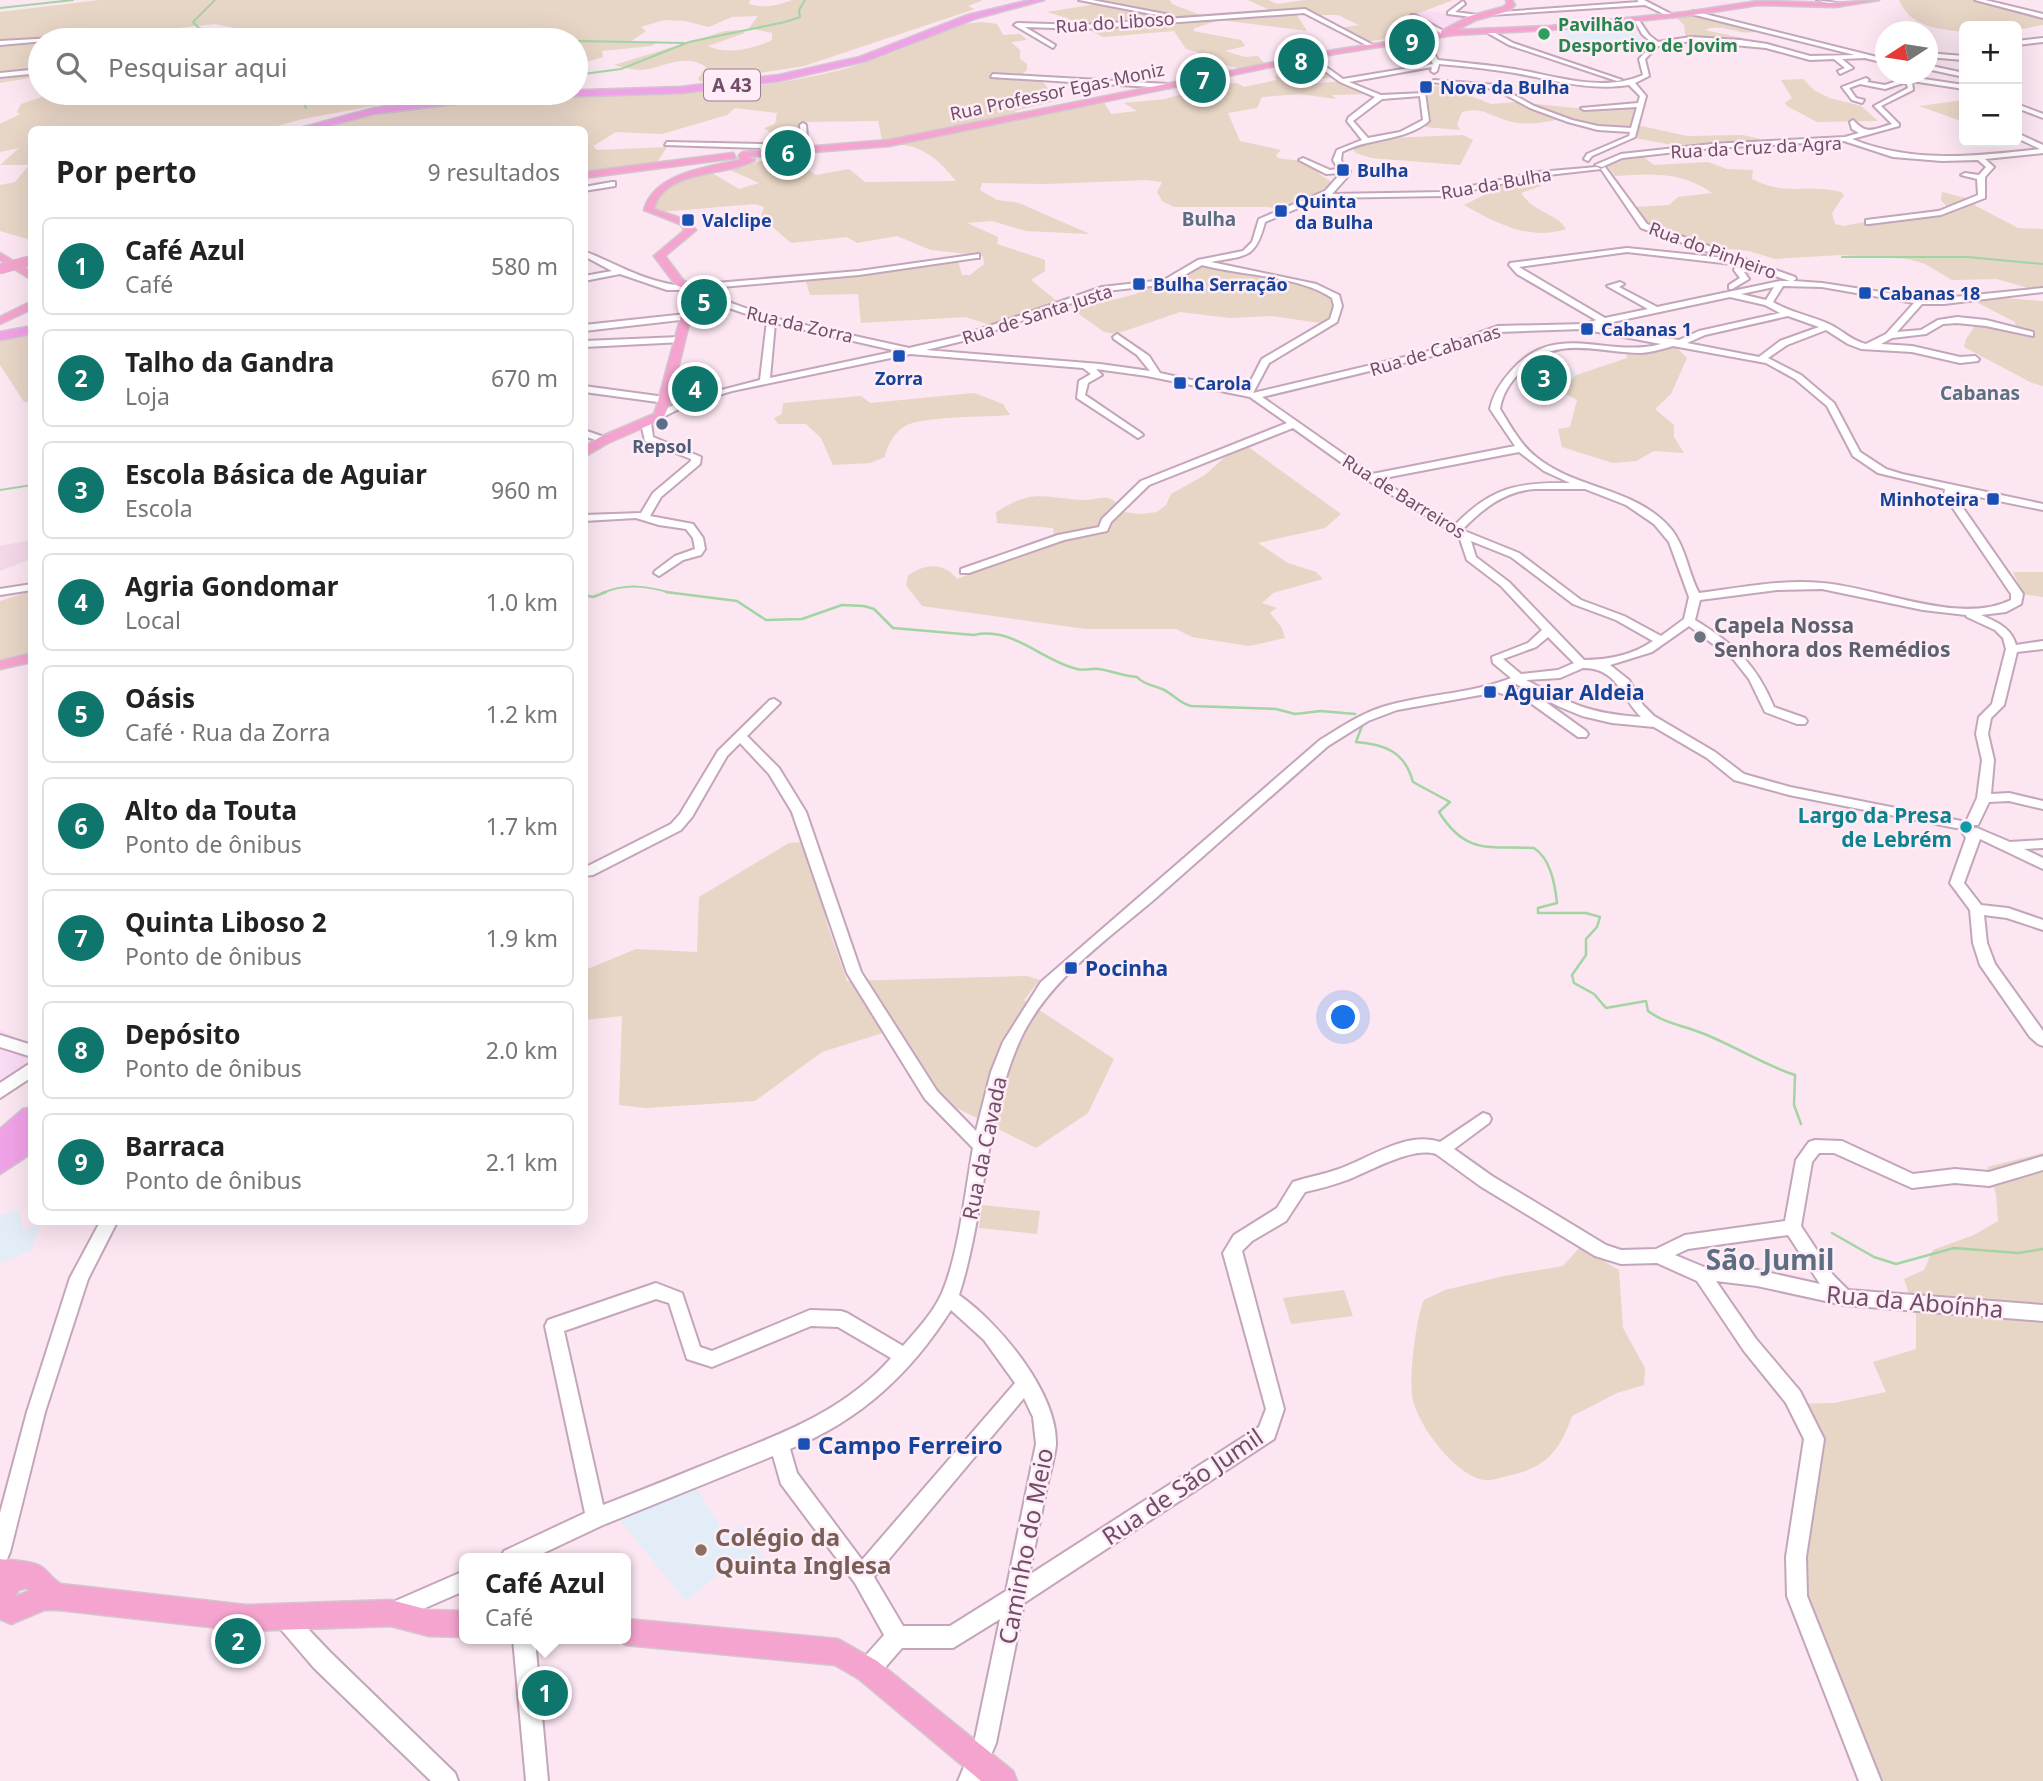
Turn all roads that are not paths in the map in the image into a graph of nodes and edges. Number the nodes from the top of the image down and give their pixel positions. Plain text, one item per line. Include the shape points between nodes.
1 (1026, 0) edge
2 (1040, 0) edge
3 (1082, 0) edge
4 (1585, 0) edge
5 (1820, 0) edge
6 (1875, 0) edge
7 (1979, 0) edge
8 (1645, 2) edge
9 (1463, 4) dead end
10 (1661, 4) edge
11 (1839, 4) junction
12 (1511, 5) edge
13 (1597, 6) junction
14 (1523, 12) junction
15 (1490, 13) junction
16 (1693, 13) junction
17 (1413, 16) dead end
18 (1672, 16) junction
19 (2043, 16) edge
20 (1478, 17) junction
21 (1175, 18) junction
22 (1633, 20) junction
23 (1765, 30) junction
24 (1488, 31) junction
25 (1449, 33) junction
26 (1424, 39) junction
27 (2043, 40) edge
28 (28, 41) edge
29 (1740, 42) junction
30 (1802, 42) junction
31 (2022, 42) edge
32 (0, 43) edge
33 (1654, 45) junction
34 (1054, 46) dead end
35 (1372, 46) junction
36 (1767, 46) junction
37 (1938, 54) edge
38 (1309, 57) junction
39 (1863, 57) junction
40 (1959, 57) edge
41 (1836, 58) junction
42 (1875, 60) edge
43 (1436, 64) junction
44 (1938, 69) edge
45 (28, 72) edge
46 (1840, 72) dead end
47 (1959, 74) edge
48 (0, 75) edge
49 (993, 76) dead end
50 (1871, 78) dead end
51 (1342, 81) junction
52 (1434, 82) junction
53 (1858, 82) junction
54 (1631, 83) junction
55 (1938, 83) edge
56 (1893, 84) edge
57 (1910, 84) edge
58 (1168, 86) junction
59 (1959, 86) edge
60 (588, 90) edge
61 (588, 93) edge
62 (1423, 94) junction
63 (1380, 97) junction
64 (1862, 101) dead end
65 (406, 105) edge
66 (407, 105) edge
67 (1640, 105) junction
68 (1584, 108) dead end
69 (2022, 108) edge
70 (2043, 116) edge
71 (1853, 122) dead end
72 (803, 125) dead end
73 (300, 126) edge
74 (315, 126) edge
75 (1633, 130) junction
76 (1868, 134) junction
77 (2022, 138) edge
78 (1845, 139) junction
79 (1367, 141) junction
80 (667, 144) dead end
81 (1611, 146) junction
82 (2043, 149) edge
83 (806, 150) junction
84 (769, 153) junction
85 (1635, 154) junction
86 (1980, 158) junction
87 (1303, 160) dead end
88 (729, 161) junction
89 (1598, 167) junction
90 (1346, 171) junction
91 (588, 175) edge
92 (1965, 175) dead end
93 (1981, 177) junction
94 (612, 184) dead end
95 (588, 188) edge
96 (1322, 196) junction
97 (1869, 222) dead end
98 (0, 254) edge
99 (588, 255) edge
100 (976, 257) dead end
101 (28, 261) edge
102 (1201, 262) junction
103 (1743, 262) junction
104 (28, 268) edge
105 (1761, 268) junction
106 (0, 269) edge
107 (621, 271) junction
108 (28, 273) edge
109 (588, 278) edge
110 (1780, 283) junction
111 (1800, 283) junction
112 (1620, 284) dead end
113 (689, 288) junction
114 (1729, 290) junction
115 (2043, 290) edge
116 (1920, 301) junction
117 (1768, 303) junction
118 (28, 308) edge
119 (1656, 309) junction
120 (686, 310) junction
121 (1786, 314) junction
122 (771, 320) junction
123 (1603, 321) junction
124 (0, 323) edge
125 (1582, 326) junction
126 (588, 327) edge
127 (1828, 327) junction
128 (28, 329) edge
129 (1611, 330) junction
130 (2030, 334) dead end
131 (0, 336) edge
132 (1888, 336) junction
133 (1117, 337) dead end
134 (680, 340) junction
135 (1678, 342) junction
136 (588, 344) edge
137 (1875, 346) junction
138 (1912, 349) junction
139 (910, 351) junction
140 (1762, 359) junction
141 (1975, 359) dead end
142 (1086, 365) junction
143 (1156, 375) junction
144 (765, 380) junction
145 (588, 390) edge
146 (1252, 398) junction
147 (665, 400) junction
148 (659, 416) junction
149 (646, 424) junction
150 (1292, 425) junction
151 (588, 434) edge
152 (1138, 435) dead end
153 (604, 440) junction
154 (1522, 448) junction
155 (588, 450) edge
156 (1533, 460) junction
157 (1371, 477) junction
158 (1587, 485) junction
159 (1529, 486) junction
160 (1950, 488) junction
161 (2043, 506) edge
162 (645, 516) junction
163 (588, 519) edge
164 (1460, 533) junction
165 (965, 571) dead end
166 (659, 573) dead end
167 (28, 588) edge
168 (0, 592) edge
169 (1695, 597) junction
170 (1961, 612) junction
171 (1689, 621) junction
172 (1549, 630) junction
173 (1660, 640) junction
174 (2043, 645) edge
175 (2012, 649) junction
176 (28, 658) edge
177 (1581, 663) junction
178 (1601, 663) junction
179 (0, 665) edge
180 (1518, 678) junction
181 (1498, 688) junction
182 (774, 703) dead end
183 (1801, 721) dead end
184 (1660, 724) junction
185 (1582, 734) dead end
186 (740, 737) junction
187 (1984, 798) junction
188 (2043, 805) edge
189 (1973, 829) junction
190 (2043, 844) edge
191 (2016, 851) junction
192 (2043, 864) edge
193 (588, 872) dead end
194 (1977, 909) junction
195 (2043, 925) edge
196 (2043, 1040) edge
197 (0, 1041) edge
198 (28, 1050) edge
199 (28, 1071) edge
200 (0, 1092) edge
201 (28, 1119) edge
202 (1483, 1119) dead end
203 (28, 1142) edge
204 (0, 1143) edge
205 (982, 1147) junction
206 (1442, 1149) junction
207 (2043, 1163) edge
208 (0, 1164) edge
209 (107, 1225) edge
210 (1792, 1227) junction
211 (1658, 1256) junction
212 (1708, 1277) junction
213 (949, 1297) junction
214 (1844, 1297) junction
215 (2043, 1313) edge
216 (906, 1357) junction
217 (1028, 1385) junction
218 (779, 1444) junction
219 (596, 1518) junction
220 (0, 1552) edge
221 (522, 1553) edge
222 (0, 1572) edge
223 (862, 1576) junction
224 (33, 1577) junction
225 (0, 1580) edge
226 (459, 1583) edge
227 (1018, 1595) junction
228 (59, 1597) junction
229 (5, 1602) edge
230 (391, 1613) junction
231 (285, 1619) junction
232 (459, 1624) edge
233 (631, 1633) edge
234 (897, 1637) junction
235 (524, 1644) edge
236 (868, 1670) junction
237 (974, 1771) edge
238 (447, 1781) edge
239 (537, 1781) edge
240 (1003, 1781) edge
241 (1870, 1781) edge

1 - 60 highway, A 43 via 799,71 696,86
2 - 61 highway, A 43 via 971,17 863,59 779,78 681,90
3 - 21 street
4 - 13 street
5 - 11 street
6 - 11 main road, Rua Professor Egas Moniz
7 - 19 street
8 - 10 street
8 - 13 street
9 - 20 street via 1450,13
10 - 18 street
11 - 16 main road, Rua Professor Egas Moniz via 1758,3
12 - 14 street
12 - 15 main road
13 - 14 street
14 - 15 street
15 - 20 main road
16 - 18 main road, Rua Professor Egas Moniz
16 - 23 street
17 - 25 street
18 - 22 main road, Rua Professor Egas Moniz
20 - 25 main road
21 - 34 street, Rua do Liboso via 1083,27 1017,25
21 - 35 street, Rua do Liboso via 1305,11
22 - 24 main road, Rua Professor Egas Moniz
22 - 33 street
23 - 29 street
23 - 30 street
24 - 25 main road, Rua Professor Egas Moniz
24 - 54 street via 1533,52
25 - 26 main road, Rua Professor Egas Moniz
26 - 35 main road, Rua Professor Egas Moniz
26 - 43 street
27 - 31 street
28 - 32 street
29 - 33 street via 1690,40
29 - 36 street
30 - 36 street
30 - 39 street
33 - 54 street via 1643,59 1646,76
35 - 38 main road, Rua Professor Egas Moniz
36 - 41 street via 1804,57
37 - 40 street
38 - 51 street
38 - 58 main road, Rua Professor Egas Moniz
39 - 41 street
39 - 42 street
41 - 46 street via 1850,68
43 - 51 street
43 - 52 street
43 - 54 street via 1500,68 1582,83
44 - 47 street
45 - 48 street
49 - 58 street
50 - 53 street
51 - 63 street
52 - 62 street
52 - 75 street via 1496,87 1570,121
53 - 56 street
53 - 64 street via 1845,87 1854,99
54 - 67 street via 1643,96
55 - 59 street
57 - 76 street via 1911,89 1877,106 1896,127
58 - 83 main road, Rua Professor Egas Moniz via 902,141
62 - 63 street
62 - 79 street via 1426,121 1398,137
63 - 79 street via 1350,121
65 - 73 highway, A 43
66 - 74 highway, A 43
67 - 68 street
67 - 75 street
69 - 70 street
71 - 76 street via 1855,129
72 - 83 street
75 - 81 street via 1628,140
76 - 78 street
77 - 82 street
78 - 85 street, Rua da Cruz da Agra
78 - 86 street, Rua da Cruz da Agra via 1886,155
79 - 90 street via 1339,151 1337,160
80 - 84 street via 761,146
81 - 85 street, Rua da Cruz da Agra
81 - 89 street via 1589,155
82 - 86 street, Rua da Cruz da Agra
83 - 84 main road, Rua Professor Egas Moniz
84 - 88 main road, Rua Professor Egas Moniz
85 - 89 street, Rua da Cruz da Agra
86 - 93 street via 1990,167
87 - 90 street via 1329,172
88 - 91 main road
88 - 113 main road via 674,181 655,193 649,205 649,210 690,226 691,230 659,256
89 - 96 street, Rua da Bulha via 1497,180 1443,194
89 - 103 street, Rua do Pinheiro via 1644,226
90 - 96 street
92 - 93 street
93 - 97 street via 1982,196 1958,208
94 - 95 street
96 - 102 street, Rua de Santa Justa via 1262,221 1256,243 1246,253
98 - 104 main road
98 - 108 main road
99 - 107 street, Rua da Zorra
100 - 113 street
101 - 106 main road, bridge
102 - 139 street, Rua de Santa Justa via 1166,282 1105,289 964,338
102 - 146 street via 1333,293 1336,314 1324,327 1265,361 1259,367
103 - 105 street, Rua do Pinheiro
103 - 123 street via 1627,250 1513,265
105 - 111 street, Rua do Pinheiro
105 - 114 street via 1738,270 1745,279
107 - 109 street
107 - 113 street, Rua da Zorra via 660,285
110 - 111 street
110 - 114 street
110 - 117 street
111 - 116 street
112 - 119 street via 1612,286
113 - 120 main road
113 - 122 street, Rua da Zorra
114 - 117 street
114 - 119 street
115 - 116 street
116 - 132 street
117 - 121 street
118 - 124 main road
119 - 123 street
120 - 126 street
120 - 134 main road
121 - 127 street
121 - 135 street
122 - 139 street, Rua da Zorra
122 - 144 street
123 - 125 street
123 - 129 street
125 - 129 street, Rua de Cabanas
125 - 146 street, Rua de Cabanas via 1498,329 1429,354
127 - 137 street via 1856,346
127 - 140 street via 1777,347
128 - 131 highway
129 - 135 street, Rua de Cabanas
130 - 132 street via 1957,320 1923,332
132 - 137 street
132 - 138 street
133 - 143 street via 1140,354
134 - 136 street
134 - 147 main road
135 - 140 street, Rua de Cabanas
135 - 154 street via 1643,350 1566,345 1524,359 1496,398 1495,409
137 - 138 street
138 - 141 street
139 - 142 street
139 - 144 street
140 - 160 street, Rua de Cabanas via 1798,377 1831,405 1856,454 1882,471
142 - 143 street
142 - 152 street via 1097,374 1085,379 1080,396
143 - 146 street
144 - 148 street via 701,397
145 - 147 street
146 - 150 street, Rua de Barreiros
147 - 148 main road
148 - 149 main road
149 - 153 main road
149 - 162 street via 648,439 696,457 696,462 657,495
150 - 157 street, Rua de Barreiros
150 - 165 street via 1145,483 1103,529 1062,537
151 - 153 street
153 - 155 main road
154 - 156 street
154 - 157 street
156 - 158 street
156 - 159 street
157 - 164 street, Rua de Barreiros
158 - 159 street
158 - 169 street via 1656,520 1684,558
159 - 164 street via 1495,497
160 - 161 street, Rua de Cabanas
160 - 170 street via 1949,495 2017,594 2011,608
162 - 163 street
162 - 166 street via 689,526 698,538 697,553
164 - 172 street via 1471,558 1505,584
164 - 173 street, Rua de Barreiros via 1515,555 1577,603 1620,618
167 - 168 street
169 - 170 street via 1822,586
169 - 171 street
170 - 175 street via 1999,628
171 - 173 street
171 - 183 street via 1751,668 1769,709
172 - 177 street
172 - 180 street via 1532,645 1498,657
173 - 178 street via 1644,652
174 - 175 street
175 - 187 street via 1998,705 1985,717 1988,760
176 - 179 main road
177 - 178 street
177 - 180 street via 1560,674
178 - 184 street via 1625,684 1638,707
180 - 181 street
180 - 184 street via 1570,707 1612,719 1637,718
181 - 185 street via 1536,701
181 - 205 street, Rua da Cavada via 1377,712 1324,743 1051,981 1011,1042 999,1072
182 - 186 street
184 - 189 street via 1739,777 1956,824 1959,819
186 - 193 street via 722,754 676,827
186 - 205 street via 755,747 799,812 855,973 878,1014 931,1095
187 - 188 street via 2009,797
187 - 189 street
189 - 191 street
189 - 194 street via 1957,883
190 - 191 street via 2015,845
191 - 192 street
194 - 195 street
194 - 196 street via 1984,963
197 - 198 street
199 - 200 street
201 - 204 highway
202 - 206 street
203 - 208 highway
205 - 213 street, Rua da Cavada via 960,1268
206 - 211 street via 1601,1251 1621,1257
206 - 227 street, Rua de São Jumil via 1419,1144 1340,1177 1299,1187 1282,1215 1235,1243 1232,1253 1275,1409 1267,1433
207 - 210 street via 1989,1179 1955,1176 1912,1181 1836,1146 1815,1147 1804,1160
209 - 220 street via 75,1290 36,1412
210 - 211 street via 1685,1242
210 - 214 street via 1827,1280
211 - 212 street
212 - 214 street, Rua da Aboínha via 1710,1273 1757,1278
212 - 241 street via 1706,1281 1750,1345 1793,1397 1814,1438 1796,1557 1797,1596
213 - 216 street, Rua da Cavada
213 - 217 street, Caminho do Meio via 968,1309
214 - 215 street, Rua da Aboínha
216 - 218 street, Rua da Cavada via 853,1406
216 - 219 street via 841,1319 810,1318 712,1359 693,1353 676,1297 656,1291 554,1326
217 - 223 street via 1017,1392
217 - 227 street, Caminho do Meio via 1042,1418 1046,1444
218 - 219 street, Rua da Cavada
218 - 223 street via 788,1477
219 - 221 street, Rua da Cavada
222 - 224 main road
223 - 234 street
224 - 228 main road
224 - 229 main road via 38,1590
225 - 229 main road
226 - 230 street
227 - 234 street, Rua de São Jumil via 953,1637
227 - 237 street, Caminho do Meio
228 - 229 main road
228 - 231 main road
230 - 231 main road
230 - 232 main road via 429,1623
231 - 238 street
233 - 236 main road via 838,1652
234 - 236 street
235 - 239 street
236 - 237 main road
237 - 240 main road

